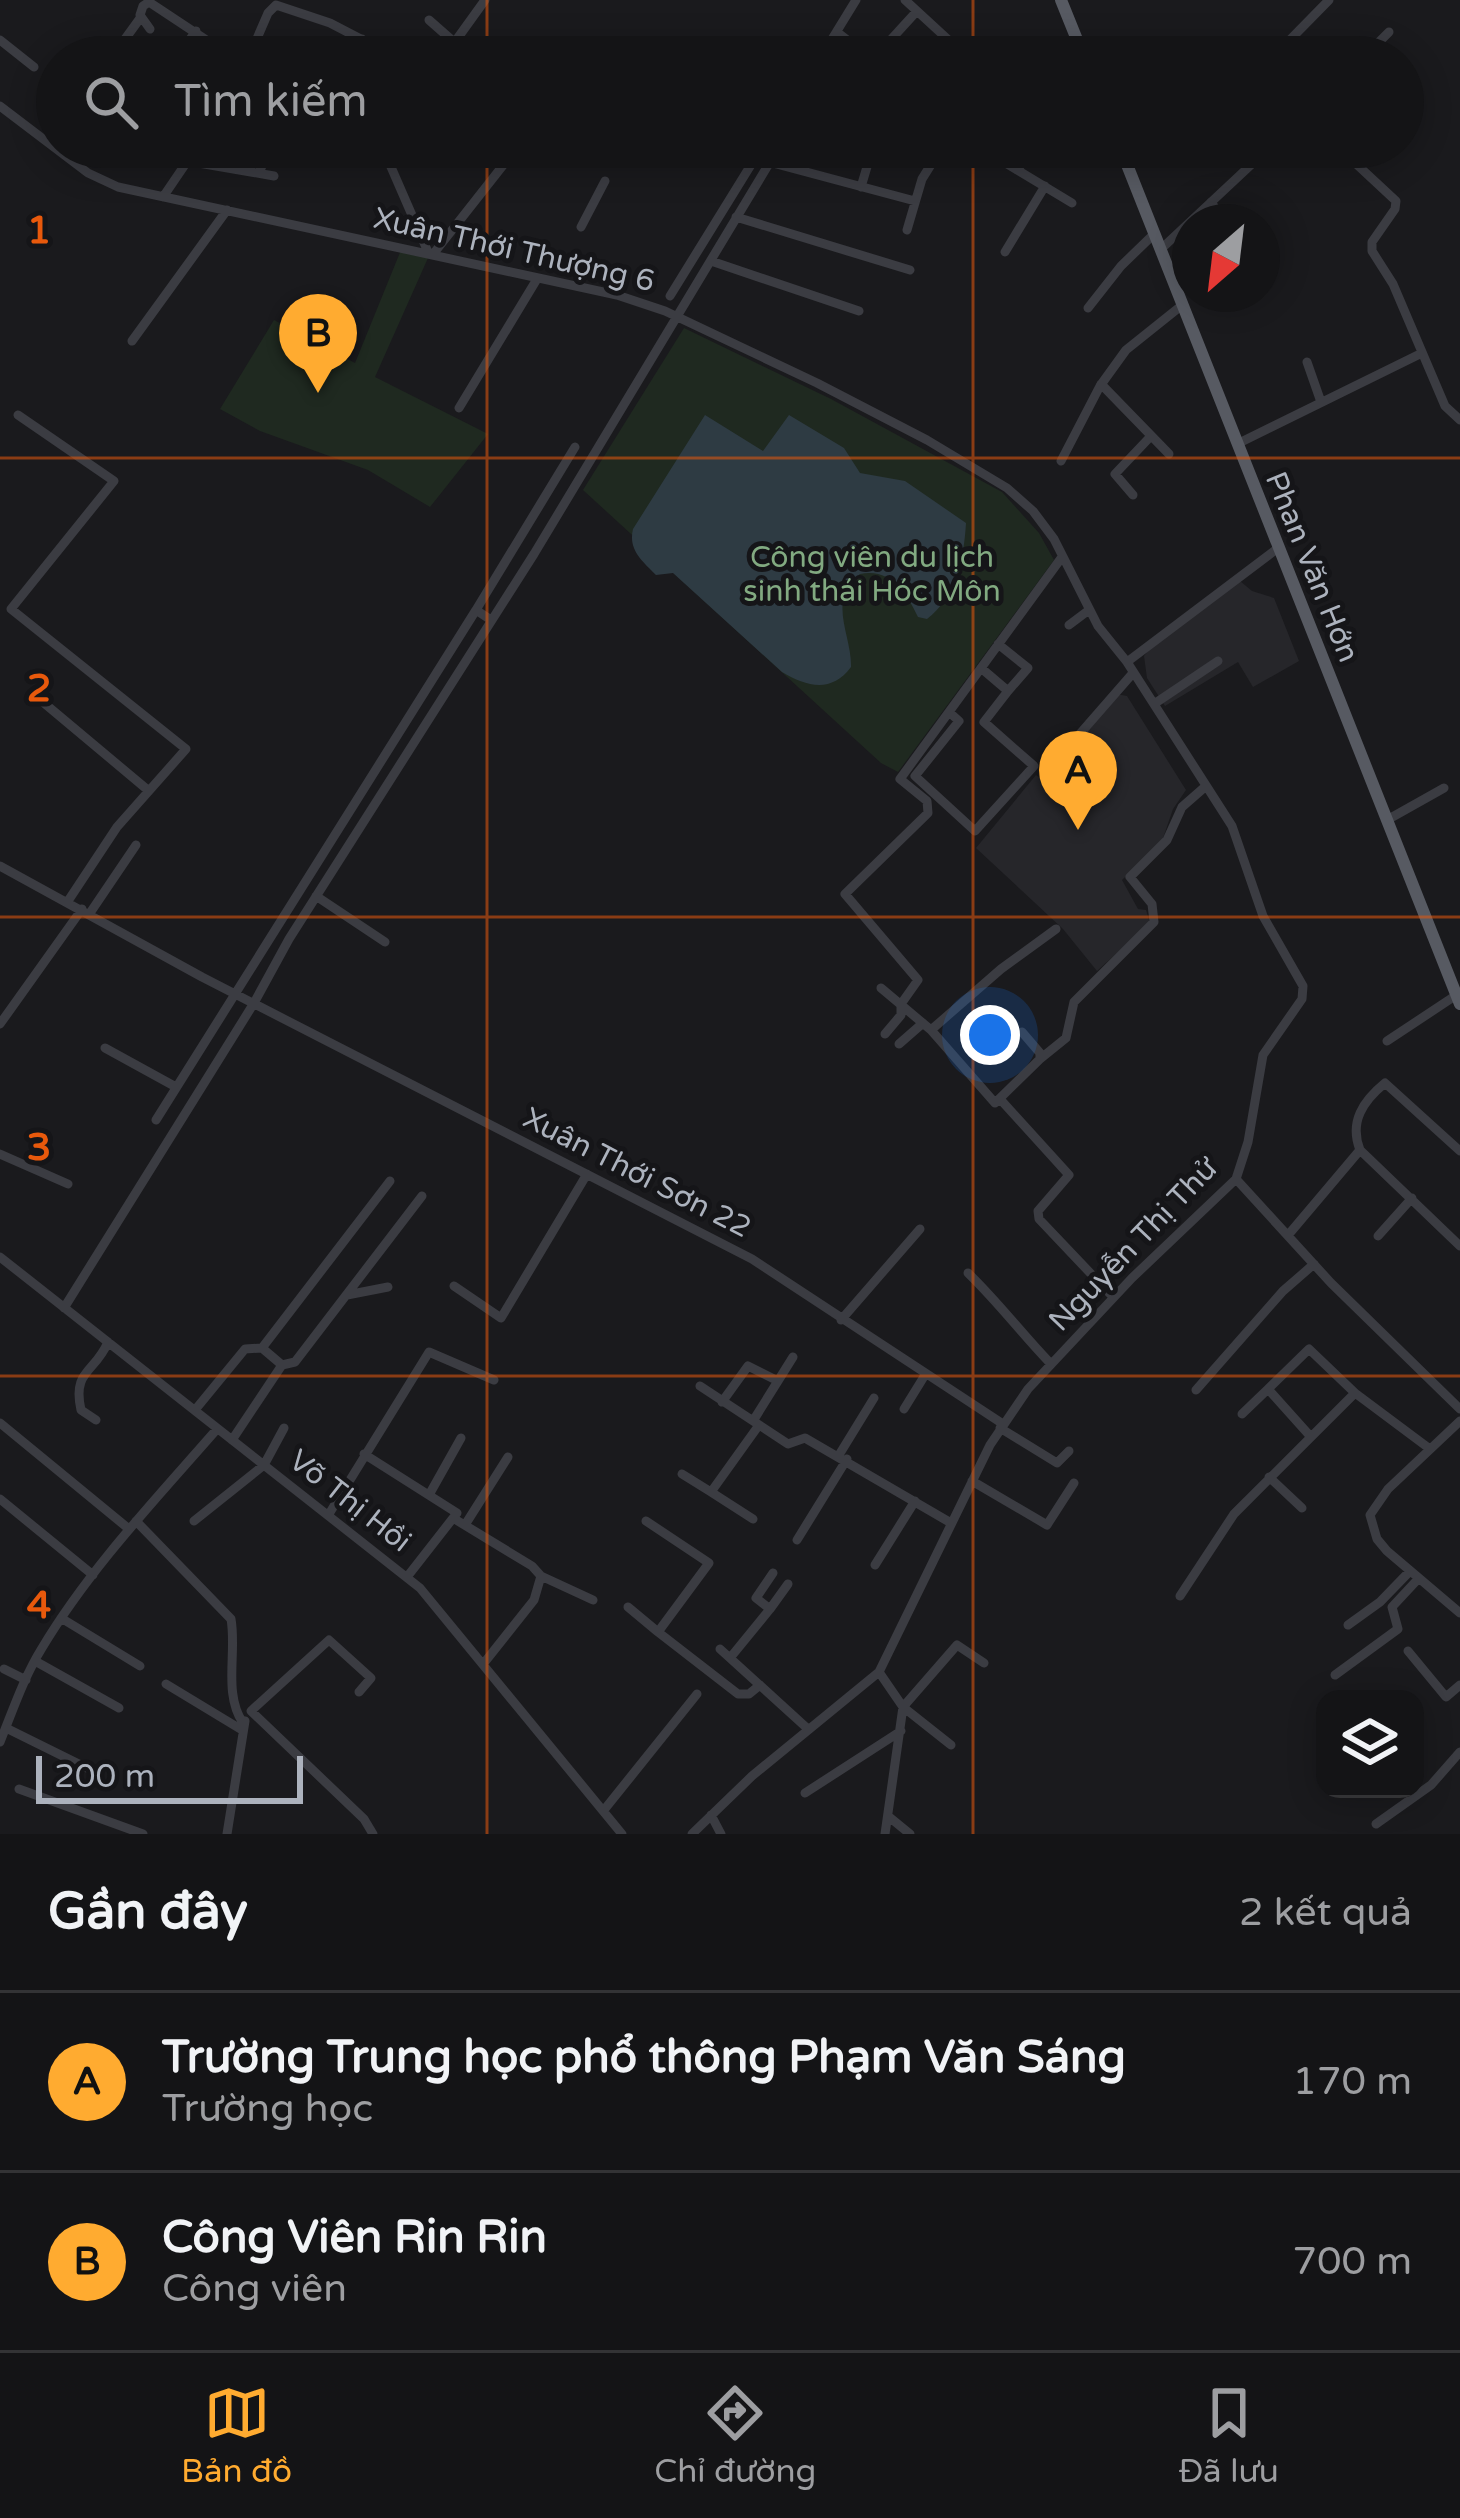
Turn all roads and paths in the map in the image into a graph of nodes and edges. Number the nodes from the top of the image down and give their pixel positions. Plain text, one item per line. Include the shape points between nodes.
1 (485, 0) edge
2 (856, 0) edge
3 (905, 0) edge
4 (1061, 0) edge
5 (1329, 0) edge
6 (917, 11) junction
7 (141, 17) junction
8 (429, 20) dead end
9 (150, 29) dead end
10 (196, 32) junction
11 (837, 32) junction
12 (1389, 32) dead end
13 (127, 36) edge
14 (193, 36) edge
15 (202, 36) edge
16 (258, 36) edge
17 (356, 36) edge
18 (447, 36) edge
19 (458, 36) edge
20 (834, 36) edge
21 (842, 36) edge
22 (893, 36) edge
23 (945, 36) edge
24 (1076, 36) edge
25 (1294, 36) edge
26 (1385, 36) edge
27 (0, 40) edge
28 (34, 67) dead end
29 (1, 110) edge
30 (36, 135) edge
31 (83, 168) edge
32 (182, 168) edge
33 (230, 168) edge
34 (262, 168) edge
35 (392, 168) edge
36 (501, 168) edge
37 (749, 168) edge
38 (766, 168) edge
39 (788, 168) edge
40 (867, 168) edge
41 (929, 168) edge
42 (1015, 168) edge
43 (1128, 168) edge
44 (1247, 168) edge
45 (1361, 168) edge
46 (1018, 170) joint
47 (260, 173) junction
48 (274, 176) dead end
49 (605, 181) dead end
50 (1045, 186) junction
51 (861, 187) junction
52 (163, 197) junction
53 (915, 201) junction
54 (1211, 202) joint
55 (1072, 203) dead end
56 (227, 210) junction
57 (736, 217) junction
58 (581, 227) dead end
59 (907, 230) dead end
60 (1154, 234) junction
61 (1160, 250) junction
62 (1005, 252) dead end
63 (431, 253) junction
64 (711, 261) junction
65 (910, 270) dead end
66 (537, 279) junction
67 (1172, 282) edge
68 (670, 296) dead end
69 (1088, 308) dead end
70 (859, 311) dead end
71 (1174, 312) edge
72 (1183, 312) edge
73 (677, 317) junction
74 (132, 340) dead end
75 (1422, 352) junction
76 (1307, 362) dead end
77 (1102, 385) junction
78 (1321, 402) junction
79 (1460, 402) edge
80 (459, 408) dead end
81 (18, 415) dead end
82 (1456, 417) edge
83 (1151, 436) junction
84 (1237, 444) junction
85 (575, 447) dead end
86 (1169, 454) dead end
87 (1061, 461) dead end
88 (1133, 495) dead end
89 (1278, 548) junction
90 (1062, 557) junction
91 (10, 608) junction
92 (476, 610) junction
93 (1089, 610) junction
94 (0, 620) edge
95 (491, 620) junction
96 (1070, 625) dead end
97 (998, 644) junction
98 (1218, 661) dead end
99 (1127, 662) junction
100 (981, 668) junction
101 (1133, 673) junction
102 (1007, 691) junction
103 (38, 698) dead end
104 (1154, 704) junction
105 (949, 712) junction
106 (1044, 775) dead end
107 (1206, 786) junction
108 (1444, 788) dead end
109 (149, 791) junction
110 (1387, 820) junction
111 (136, 844) dead end
112 (0, 866) edge
113 (316, 896) junction
114 (68, 901) junction
115 (86, 911) junction
116 (1056, 929) dead end
117 (385, 942) dead end
118 (881, 988) dead end
119 (234, 993) junction
120 (1459, 997) edge
121 (254, 1003) junction
122 (901, 1004) junction
123 (0, 1024) edge
124 (927, 1026) junction
125 (1022, 1032) dead end
126 (885, 1034) dead end
127 (1387, 1041) dead end
128 (899, 1044) dead end
129 (105, 1048) dead end
130 (1040, 1059) junction
131 (176, 1088) junction
132 (1000, 1099) junction
133 (156, 1120) dead end
134 (1360, 1150) junction
135 (1460, 1151) edge
136 (0, 1154) edge
137 (587, 1174) junction
138 (1236, 1179) junction
139 (390, 1180) dead end
140 (68, 1184) dead end
141 (422, 1196) dead end
142 (1412, 1198) junction
143 (920, 1229) dead end
144 (1288, 1234) junction
145 (1378, 1236) dead end
146 (1460, 1246) edge
147 (0, 1257) edge
148 (1314, 1264) junction
149 (968, 1273) dead end
150 (388, 1286) dead end
151 (454, 1286) dead end
152 (347, 1295) junction
153 (1113, 1298) junction
154 (64, 1308) junction
155 (841, 1320) junction
156 (108, 1342) junction
157 (262, 1348) junction
158 (793, 1358) dead end
159 (1051, 1364) junction
160 (282, 1365) junction
161 (925, 1375) junction
162 (494, 1380) dead end
163 (778, 1381) junction
164 (700, 1386) dead end
165 (1268, 1389) junction
166 (1196, 1390) dead end
167 (1355, 1393) junction
168 (874, 1398) dead end
169 (722, 1402) junction
170 (1460, 1408) edge
171 (904, 1409) dead end
172 (195, 1410) junction
173 (1242, 1414) dead end
174 (96, 1420) dead end
175 (1460, 1421) edge
176 (0, 1423) edge
177 (756, 1423) junction
178 (1001, 1426) junction
179 (284, 1428) dead end
180 (217, 1429) junction
181 (1311, 1437) junction
182 (461, 1438) dead end
183 (232, 1440) junction
184 (1430, 1449) junction
185 (1070, 1451) dead end
186 (364, 1454) junction
187 (508, 1457) dead end
188 (843, 1457) junction
189 (264, 1465) junction
190 (682, 1474) dead end
191 (1268, 1477) junction
192 (972, 1481) junction
193 (1074, 1483) dead end
194 (711, 1492) junction
195 (429, 1495) junction
196 (0, 1499) edge
197 (915, 1501) junction
198 (1302, 1508) dead end
199 (329, 1514) junction
200 (453, 1518) junction
201 (752, 1519) dead end
202 (194, 1521) dead end
203 (646, 1521) dead end
204 (950, 1522) junction
205 (133, 1525) junction
206 (465, 1525) junction
207 (797, 1540) dead end
208 (875, 1565) dead end
209 (773, 1573) dead end
210 (1414, 1574) junction
211 (93, 1575) junction
212 (407, 1576) junction
213 (541, 1576) junction
214 (788, 1584) dead end
215 (1180, 1596) dead end
216 (592, 1600) dead end
217 (628, 1606) dead end
218 (770, 1609) junction
219 (1460, 1613) edge
220 (62, 1618) junction
221 (1348, 1625) dead end
222 (658, 1632) junction
223 (720, 1649) dead end
224 (1408, 1651) dead end
225 (730, 1658) junction
226 (35, 1661) junction
227 (484, 1663) junction
228 (984, 1663) dead end
229 (140, 1666) dead end
230 (4, 1670) dead end
231 (879, 1672) junction
232 (1335, 1675) dead end
233 (26, 1680) junction
234 (166, 1684) dead end
235 (1460, 1684) edge
236 (760, 1685) junction
237 (359, 1692) dead end
238 (697, 1694) dead end
239 (903, 1706) junction
240 (119, 1708) dead end
241 (5, 1710) edge
242 (251, 1711) junction
243 (243, 1727) junction
244 (6, 1728) junction
245 (808, 1729) junction
246 (901, 1730) junction
247 (0, 1742) edge
248 (951, 1745) dead end
249 (1458, 1758) edge
250 (93, 1771) dead end
251 (20, 1789) dead end
252 (805, 1793) dead end
253 (604, 1810) junction
254 (711, 1815) junction
255 (888, 1816) junction
256 (1376, 1824) dead end
257 (143, 1834) edge
258 (227, 1834) edge
259 (373, 1834) edge
260 (622, 1834) edge
261 (692, 1834) edge
262 (721, 1834) edge
263 (885, 1834) edge
264 (910, 1834) edge

1 - 19 street
2 - 11 street
3 - 6 street
4 - 24 main road
5 - 25 street
6 - 22 street
6 - 23 street
7 - 9 street
7 - 10 street via 149,2
7 - 13 street
8 - 18 street
10 - 14 street
10 - 15 street
11 - 20 street
11 - 21 street
12 - 26 street
16 - 17 street via 276,5
27 - 28 street
29 - 30 street, Xuân Thới Thượng 6
31 - 52 street, Xuân Thới Thượng 6 via 101,181
32 - 52 street
33 - 47 street
34 - 47 street
35 - 63 street
36 - 63 street
37 - 68 street
38 - 57 street
39 - 51 street
40 - 51 street
41 - 53 street
42 - 46 street
43 - 60 main road, Phan Văn Hớn
44 - 54 street
45 - 75 street via 1396,201 1372,251
46 - 50 street
47 - 48 street
49 - 58 street
50 - 55 street
50 - 62 street
51 - 53 street
52 - 56 street, Xuân Thới Thượng 6
53 - 59 street
54 - 61 street
56 - 63 street, Xuân Thới Thượng 6
56 - 74 street
57 - 64 street
57 - 65 street
60 - 61 main road, Phan Văn Hớn
60 - 69 street
61 - 67 main road, Phan Văn Hớn
63 - 66 street, Xuân Thới Thượng 6
64 - 70 street
64 - 73 street
66 - 73 street, Xuân Thới Thượng 6
66 - 80 street
71 - 77 street via 1126,350
72 - 84 main road, Phan Văn Hớn
73 - 90 street, Xuân Thới Thượng 6 via 1007,488
73 - 95 street
75 - 78 street
75 - 82 street
76 - 78 street
77 - 83 street
77 - 87 street
78 - 84 street
79 - 82 street
81 - 91 street via 114,481
83 - 86 street
83 - 88 street via 1115,474
84 - 89 main road, Phan Văn Hớn
85 - 92 street
89 - 99 street
89 - 110 main road, Phan Văn Hớn
90 - 93 street, Xuân Thới Thượng 6
90 - 97 street
91 - 94 street
91 - 109 street via 186,749
92 - 95 street
92 - 119 street
93 - 96 street
93 - 99 street, Xuân Thới Thượng 6
95 - 113 street
97 - 100 street
97 - 102 street via 1028,668
98 - 104 street
99 - 101 street, Nguyễn Thị Thử
100 - 102 street
100 - 105 street
101 - 104 street, Nguyễn Thị Thử
101 - 106 street
102 - 105 street via 984,722 1034,766 975,831 915,776 959,721
103 - 109 street
104 - 107 street, Nguyễn Thị Thử
105 - 122 street via 900,779 927,801 928,813 845,894 918,980
107 - 130 street via 1130,877 1152,904 1154,922 1074,1001 1066,1038
107 - 138 street, Nguyễn Thị Thử via 1238,839 1263,916 1303,991 1263,1055
108 - 110 street
109 - 114 street
110 - 120 main road, Phan Văn Hớn
111 - 115 street
112 - 114 street, Xuân Thới Sơn 22
113 - 117 street
113 - 121 street
114 - 115 street, Xuân Thới Sơn 22
115 - 119 street, Xuân Thới Sơn 22
115 - 123 street
116 - 124 street
118 - 122 street
119 - 121 street, Xuân Thới Sơn 22
119 - 131 street
120 - 127 street
121 - 137 street, Xuân Thới Sơn 22
121 - 154 street
122 - 124 street
122 - 126 street
124 - 128 street
124 - 132 street via 995,1103
125 - 130 street
129 - 131 street
130 - 132 street
131 - 133 street
132 - 153 street via 1069,1175 1039,1219
134 - 135 street via 1360,1110 1385,1083
134 - 142 street
134 - 144 street
136 - 140 street
137 - 151 street via 501,1318
137 - 155 street, Xuân Thới Sơn 22 via 752,1259
138 - 144 street
138 - 153 street, Nguyễn Thị Thử
139 - 157 street
141 - 152 street
142 - 145 street
142 - 146 street
143 - 155 street
144 - 148 street
147 - 154 street, Võ Thị Hồi
148 - 166 street
148 - 170 street
149 - 159 street
150 - 152 street
152 - 160 street via 295,1362
153 - 159 street, Nguyễn Thị Thử
154 - 156 street, Võ Thị Hồi
155 - 161 street, Xuân Thới Sơn 22
156 - 172 street, Võ Thị Hồi
156 - 174 street via 76,1390 81,1410
157 - 160 street
157 - 172 street via 245,1349
158 - 163 street
159 - 178 street, Nguyễn Thị Thử
160 - 183 street
161 - 171 street
161 - 178 street, Xuân Thới Sơn 22
162 - 186 street via 429,1352
163 - 169 street via 748,1366
163 - 177 street
164 - 169 street
165 - 167 street via 1309,1349
165 - 173 street
165 - 181 street
167 - 181 street
167 - 184 street
168 - 188 street
169 - 177 street
172 - 180 street, Võ Thị Hồi
175 - 184 street
176 - 205 street
177 - 188 street via 788,1444 805,1438
177 - 194 street
178 - 185 street, Xuân Thới Sơn 22 via 1057,1463
178 - 192 street, Nguyễn Thị Thử
179 - 189 street
180 - 183 street, Võ Thị Hồi
180 - 205 street
181 - 191 street
182 - 195 street
183 - 189 street, Võ Thị Hồi
184 - 210 street via 1370,1509 1376,1539
186 - 195 street
186 - 199 street
187 - 206 street
188 - 197 street
188 - 207 street
189 - 199 street, Võ Thị Hồi
189 - 202 street
190 - 194 street
191 - 198 street
191 - 215 street
192 - 193 street via 1046,1525
192 - 204 street, Nguyễn Thị Thử
194 - 201 street
195 - 200 street via 457,1513
196 - 211 street
197 - 204 street
197 - 208 street
199 - 212 street, Võ Thị Hồi
200 - 206 street
200 - 212 street
203 - 222 street via 709,1563
204 - 231 street, Nguyễn Thị Thử
205 - 211 street
205 - 243 street via 231,1619 232,1690
206 - 213 street
209 - 218 street via 756,1598
210 - 219 street
210 - 221 street
210 - 232 street via 1392,1607 1398,1629
211 - 220 street
212 - 227 street, Võ Thị Hồi
213 - 216 street
213 - 227 street via 534,1600
214 - 218 street
217 - 222 street
218 - 225 street
220 - 226 street
220 - 229 street
222 - 236 street via 738,1694
223 - 225 street
224 - 235 street via 1446,1697
225 - 236 street
226 - 233 street
226 - 240 street
227 - 253 street, Võ Thị Hồi
228 - 239 street via 957,1645
230 - 233 street
231 - 239 street
231 - 245 street, Nguyễn Thị Thử
233 - 241 street
234 - 243 street
236 - 245 street
237 - 242 street via 371,1678 328,1640
238 - 253 street
239 - 246 street
239 - 248 street
241 - 244 street
242 - 243 street
242 - 259 street
243 - 258 street
244 - 247 street
244 - 250 street
245 - 254 street, Nguyễn Thị Thử
246 - 252 street
246 - 255 street
249 - 256 street
251 - 257 street
253 - 260 street, Võ Thị Hồi
254 - 261 street, Nguyễn Thị Thử
254 - 262 street
255 - 263 street
255 - 264 street

